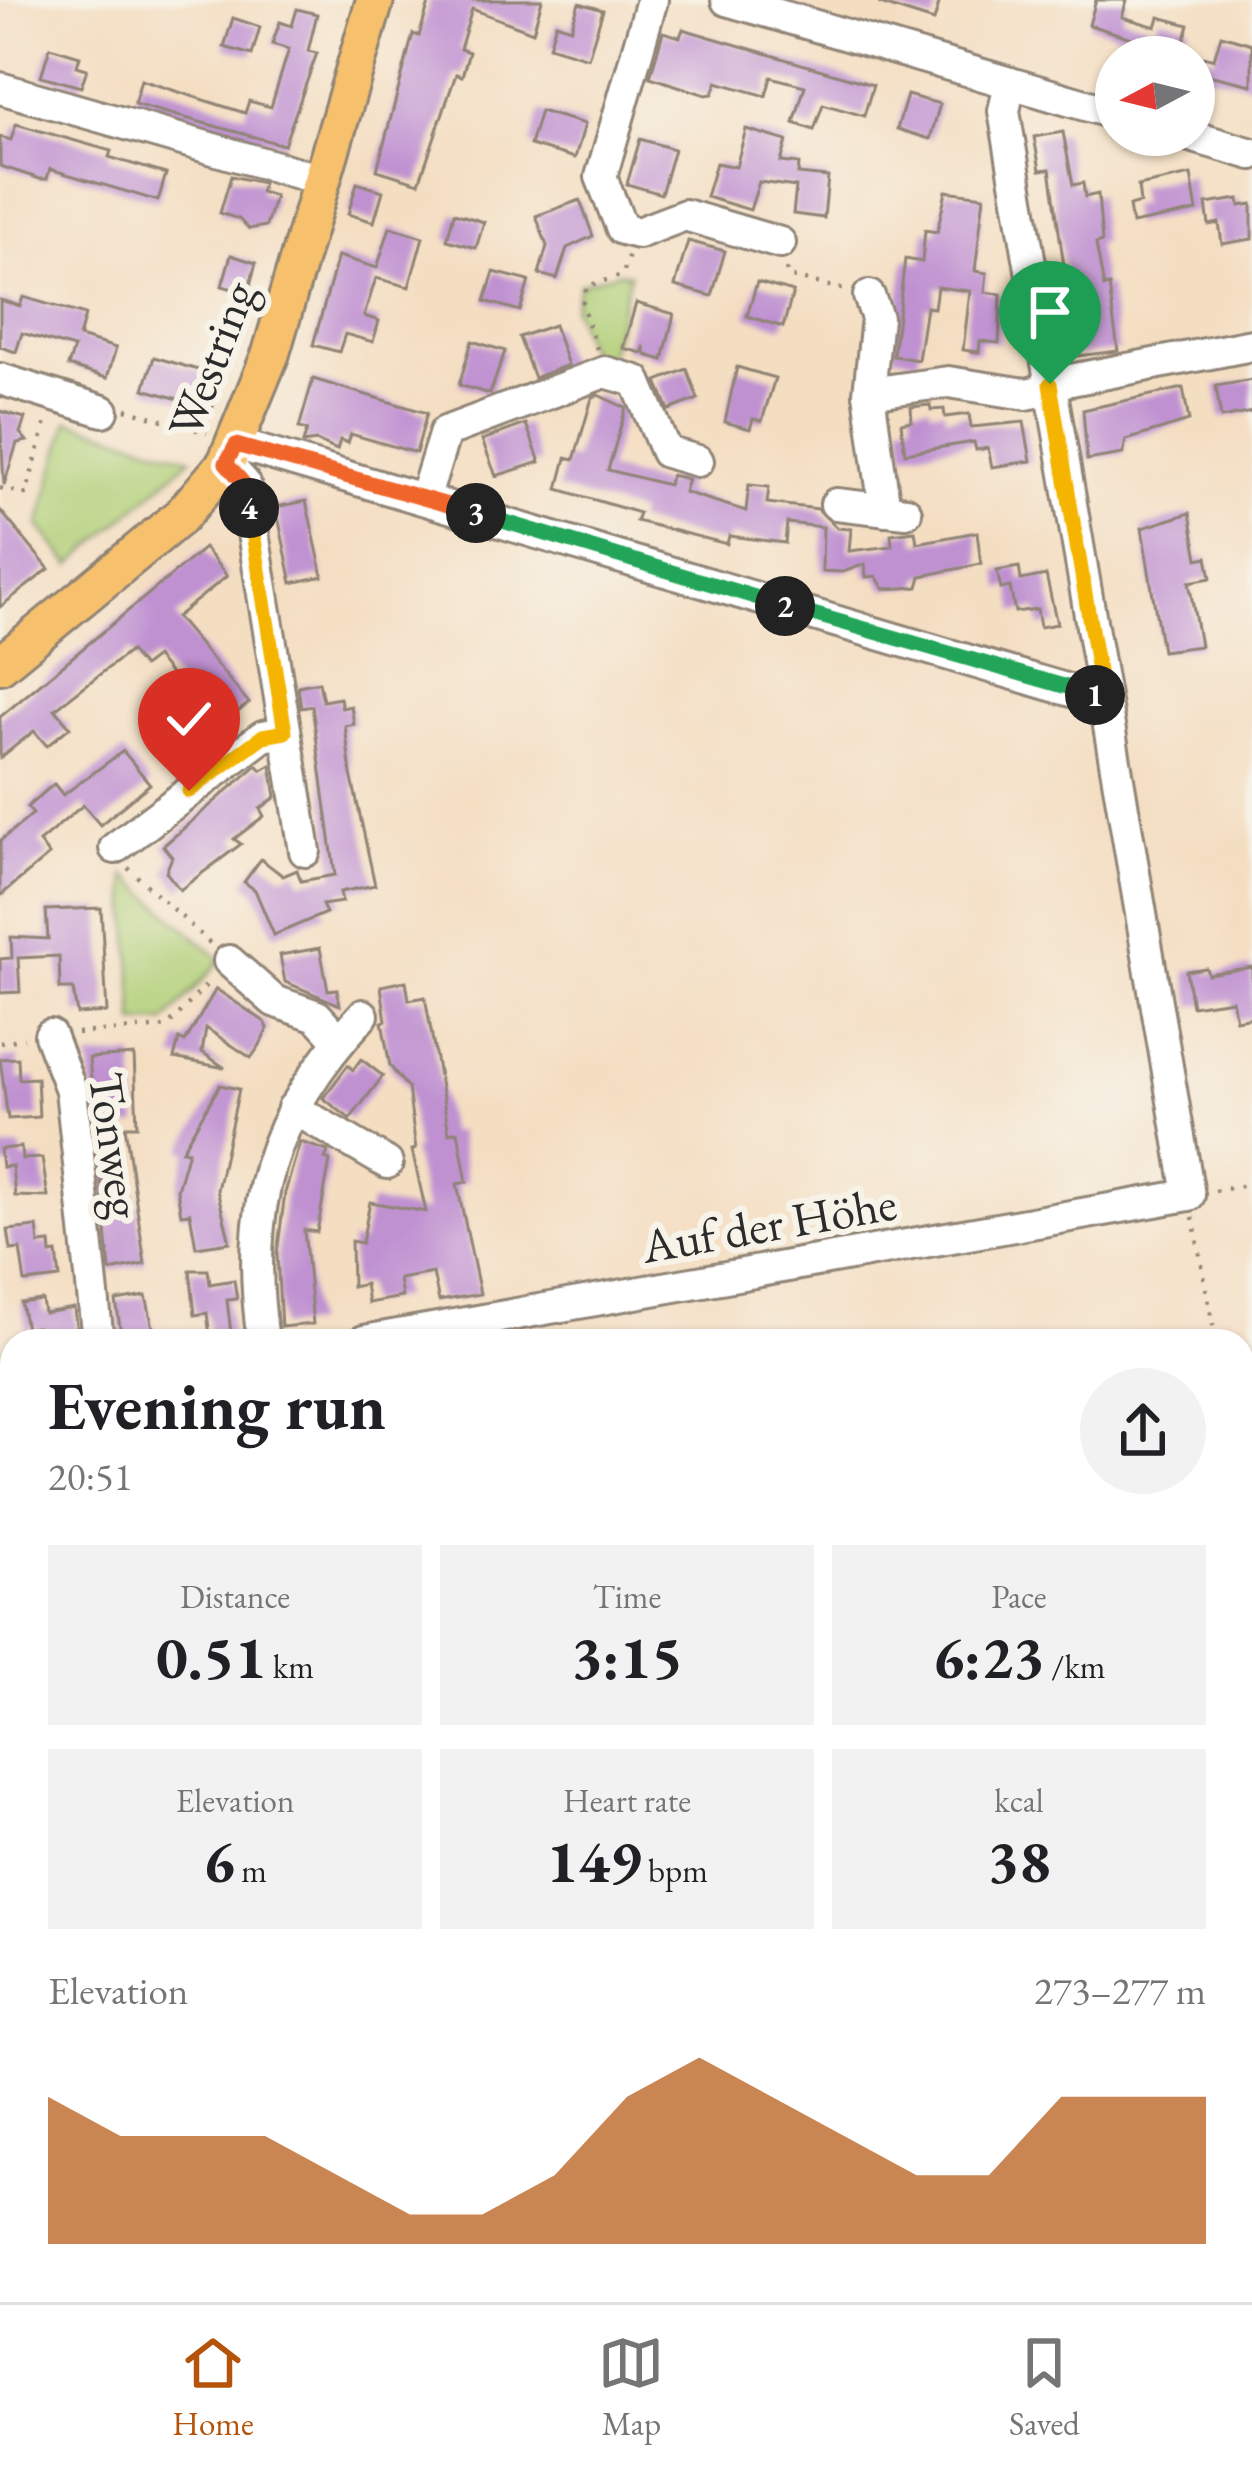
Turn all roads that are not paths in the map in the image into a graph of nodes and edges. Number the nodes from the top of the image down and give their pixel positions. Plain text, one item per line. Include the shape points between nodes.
1 (375, 0) edge
2 (652, 0) edge
3 (727, 0) edge
4 (1010, 83) junction
5 (0, 88) edge
6 (1095, 108) edge
7 (1215, 143) edge
8 (1252, 154) edge
9 (322, 180) junction
10 (780, 242) road end
11 (869, 296) road end
12 (1252, 344) edge
13 (0, 380) edge
14 (1051, 387) junction
15 (868, 393) junction
16 (103, 411) road end
17 (231, 454) junction
18 (698, 461) dead end
19 (425, 497) junction
20 (836, 504) dead end
21 (0, 665) edge
22 (1102, 695) junction
23 (285, 732) junction
24 (115, 848) road end
25 (305, 851) dead end
26 (229, 961) road end
27 (364, 1015) dead end
28 (50, 1035) road end
29 (340, 1040) junction
30 (293, 1108) junction
31 (387, 1162) dead end
32 (97, 1329) edge
33 (260, 1329) edge
34 (432, 1329) edge

1 - 9 main road, Westring
2 - 10 street via 601,177 622,229 638,233 685,215
3 - 4 street
4 - 6 street
4 - 14 street via 1004,111
5 - 9 street
7 - 8 street
9 - 17 main road, Westring
11 - 15 street via 877,317
12 - 14 street
13 - 16 street
14 - 15 street via 1026,394 948,382
14 - 22 street
15 - 20 street via 895,511
17 - 19 street
17 - 21 main road, Westring via 182,516
17 - 23 street via 244,484
18 - 19 street via 666,452 636,381 605,372 445,432
19 - 22 street
22 - 34 street, Auf der Höhe via 1190,1196
23 - 24 street via 263,736
23 - 25 street
26 - 29 street via 274,1001 316,1016
27 - 29 street
28 - 32 street, Tonweg via 71,1090
29 - 30 street
30 - 31 street
30 - 33 street via 255,1227

